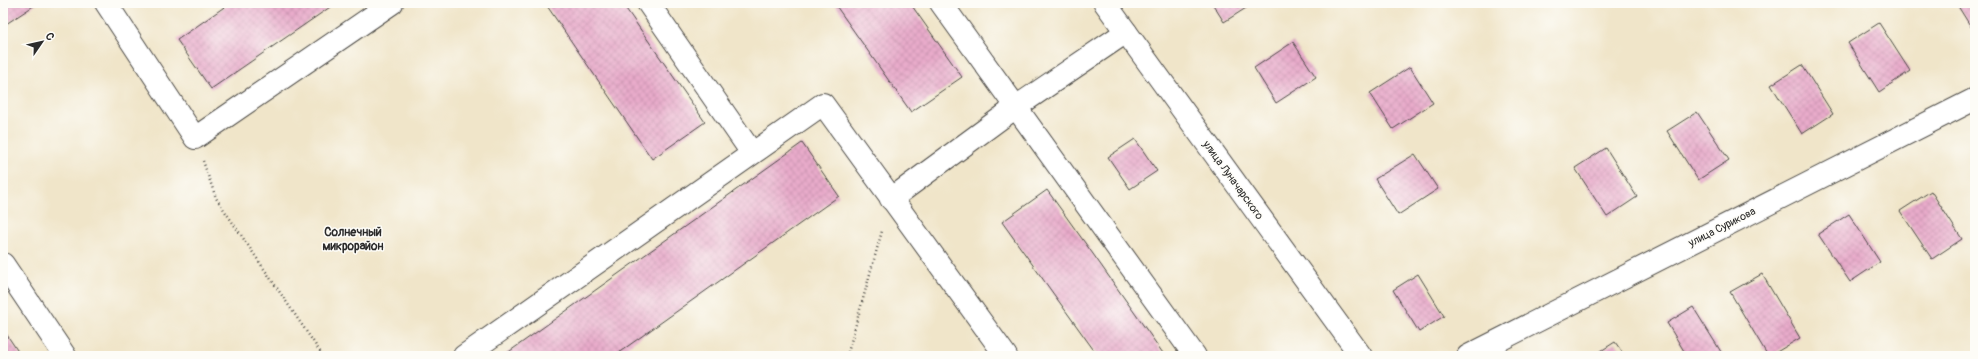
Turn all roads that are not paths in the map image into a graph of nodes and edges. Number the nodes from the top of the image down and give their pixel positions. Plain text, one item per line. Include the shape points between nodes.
1 (106, 3) edge
2 (392, 3) edge
3 (648, 3) edge
4 (941, 3) edge
5 (1105, 3) edge
6 (1126, 32) junction
7 (1975, 98) edge
8 (1016, 108) junction
9 (752, 153) junction
10 (891, 199) junction
11 (3, 264) edge
12 (65, 356) edge
13 (464, 356) edge
14 (1006, 356) edge
15 (1195, 356) edge
16 (1361, 356) edge
17 (1468, 356) edge

1 - 2 street via 195,138
3 - 9 street
4 - 8 street
5 - 6 street, улица Луначарского
6 - 8 street
6 - 16 street, улица Луначарского
7 - 17 street, улица Сурикова
8 - 10 street
8 - 15 street
9 - 10 street via 823,104
9 - 13 street
10 - 14 street
11 - 12 street

